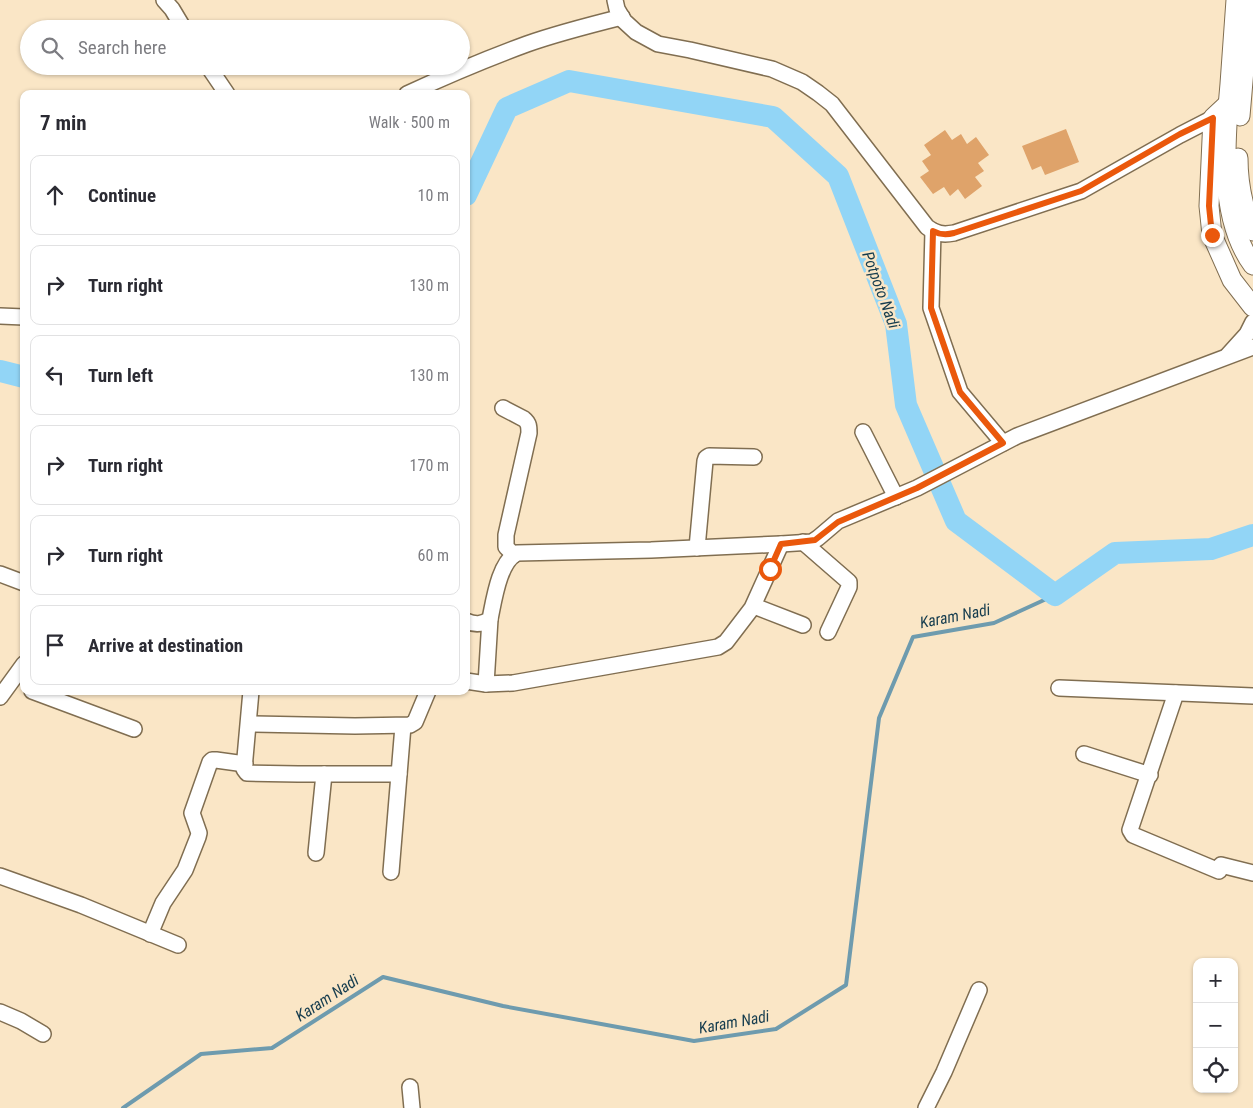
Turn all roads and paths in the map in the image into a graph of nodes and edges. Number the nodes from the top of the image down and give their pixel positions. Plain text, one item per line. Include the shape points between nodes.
1 (164, 0) edge
2 (615, 0) edge
3 (1236, 0) edge
4 (1250, 0) edge
5 (622, 18) junction
6 (179, 20) edge
7 (470, 66) edge
8 (214, 75) edge
9 (448, 75) edge
10 (224, 90) edge
11 (416, 90) edge
12 (1235, 102) junction
13 (1213, 118) junction
14 (933, 231) junction
15 (1253, 231) edge
16 (1253, 265) edge
17 (1253, 308) edge
18 (0, 316) edge
19 (20, 317) edge
20 (1253, 322) edge
21 (1253, 347) edge
22 (1227, 356) junction
23 (503, 408) dead end
24 (863, 432) dead end
25 (1003, 443) junction
26 (754, 457) dead end
27 (896, 497) junction
28 (803, 542) junction
29 (781, 544) junction
30 (697, 548) junction
31 (514, 555) junction
32 (0, 574) edge
33 (20, 582) edge
34 (754, 606) junction
35 (490, 619) junction
36 (470, 623) edge
37 (803, 625) dead end
38 (828, 632) dead end
39 (20, 670) edge
40 (470, 682) edge
41 (11, 684) edge
42 (486, 684) junction
43 (1059, 688) dead end
44 (1176, 693) junction
45 (43, 695) edge
46 (251, 695) edge
47 (426, 695) edge
48 (1253, 696) edge
49 (0, 697) edge
50 (249, 724) junction
51 (403, 726) junction
52 (134, 729) dead end
53 (1084, 754) dead end
54 (245, 764) junction
55 (324, 774) junction
56 (399, 774) junction
57 (1150, 775) junction
58 (316, 853) dead end
59 (391, 872) dead end
60 (1253, 873) edge
61 (0, 876) edge
62 (150, 934) junction
63 (178, 945) dead end
64 (979, 990) dead end
65 (0, 1012) edge
66 (43, 1034) dead end
67 (410, 1087) dead end
68 (412, 1108) edge
69 (926, 1108) edge

1 - 6 street
2 - 5 street
3 - 12 main road
4 - 12 main road
5 - 7 street via 526,44
5 - 14 street via 636,32 658,44 772,69 802,82 832,104
8 - 10 street
9 - 11 street
12 - 13 main road
12 - 15 main road via 1241,191
12 - 16 main road via 1227,170 1228,200 1238,236
13 - 14 street via 1081,191 954,233
13 - 17 main road via 1209,206 1212,235 1232,280
14 - 25 street via 931,308 960,392
18 - 19 street
20 - 22 street via 1247,334
21 - 22 street
22 - 25 street
23 - 31 street via 524,418 529,427 506,535 506,547
24 - 27 street
25 - 27 street
26 - 30 street via 706,458
27 - 28 street via 838,522 815,540
28 - 29 street
28 - 38 street via 850,585
29 - 30 street
29 - 34 street
30 - 31 street
31 - 35 street via 504,568
32 - 33 street
34 - 37 street
34 - 42 street via 726,642 713,649 513,683
35 - 36 street via 485,623
35 - 42 street
39 - 41 street
40 - 42 street
41 - 49 street
43 - 44 street
44 - 48 street
44 - 57 street
45 - 52 street
46 - 50 street
47 - 51 street via 415,722
50 - 51 street
50 - 54 street
51 - 56 street
53 - 57 street
54 - 55 street via 245,771 249,774
54 - 62 street via 210,762 192,813 198,837 185,870 163,902
55 - 56 street
55 - 58 street
56 - 59 street
57 - 60 street via 1131,833 1220,868
61 - 62 street
62 - 63 street
64 - 69 street
65 - 66 street
67 - 68 street

